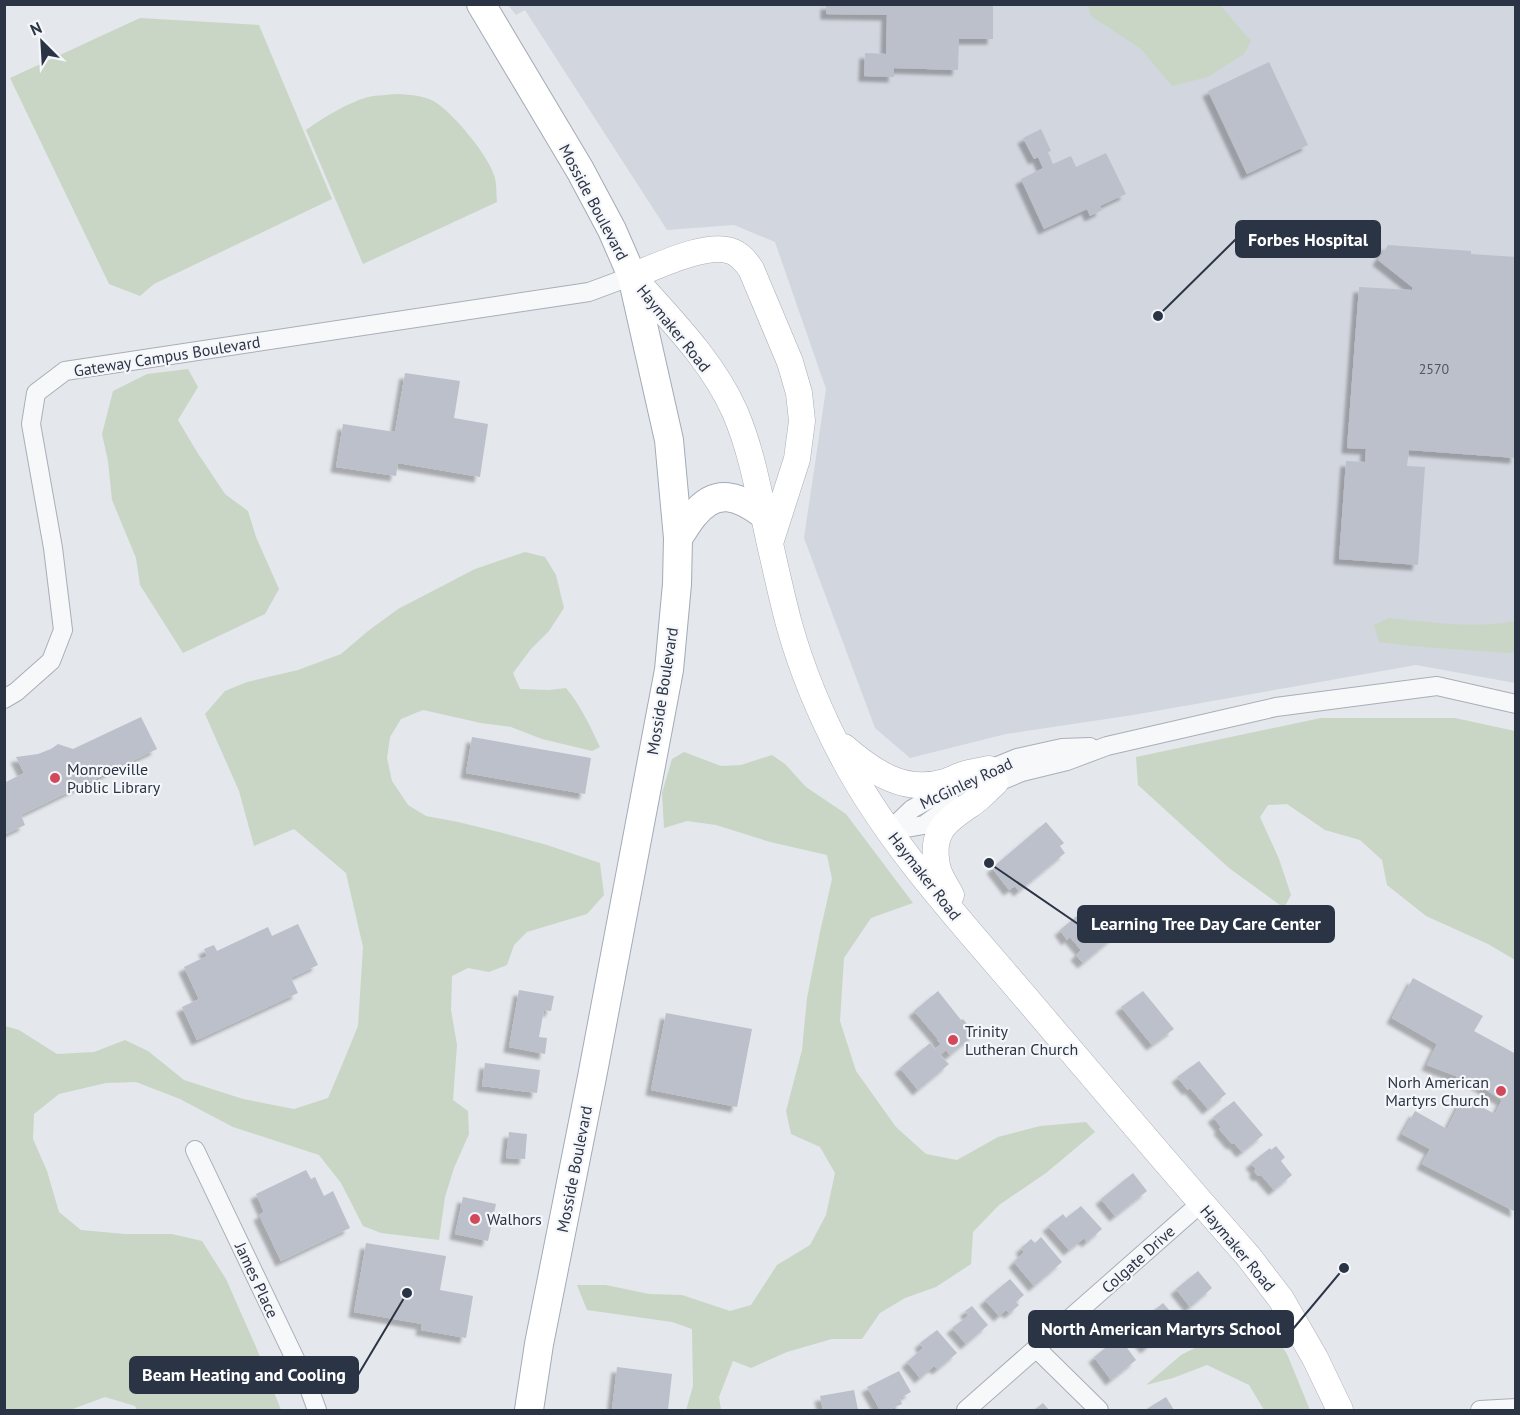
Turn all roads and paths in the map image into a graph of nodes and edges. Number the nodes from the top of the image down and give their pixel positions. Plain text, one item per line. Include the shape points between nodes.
1 (481, 4) edge
2 (632, 276) junction
3 (763, 514) junction
4 (678, 538) junction
5 (770, 543) junction
6 (4, 699) edge
7 (1515, 704) edge
8 (834, 738) junction
9 (992, 776) junction
10 (890, 831) junction
11 (966, 928) junction
12 (195, 1150) dead end
13 (1201, 1203) junction
14 (1037, 1349) junction
15 (1515, 1408) edge
16 (317, 1410) edge
17 (529, 1410) edge
18 (966, 1410) edge
19 (1098, 1410) edge
20 (1340, 1410) edge
21 (1480, 1410) edge

1 - 2 main road, Mosside Boulevard via 580,170
2 - 3 main road, Haymaker Road via 704,360 734,410
2 - 4 main road, Mosside Boulevard via 669,440
2 - 5 main road via 672,260 720,249 743,258 752,269 790,362 802,421 797,459
2 - 6 street, Gateway Campus Boulevard via 589,292 65,371 36,393 31,424 63,630 51,661
3 - 4 main road via 741,499 718,498 694,513
3 - 5 main road, Haymaker Road
4 - 17 main road, Mosside Boulevard via 669,670
5 - 8 main road, Haymaker Road via 805,673
7 - 9 street, McGinley Road via 1437,686 1276,708 1107,746 1022,772
8 - 9 main road via 881,775 914,785 944,782 964,774
8 - 10 main road, Haymaker Road
9 - 10 street, McGinley Road via 924,825
9 - 11 main road via 975,801 943,825 938,838 938,867
10 - 11 main road, Haymaker Road
11 - 13 main road, Haymaker Road
12 - 16 street, James Place
13 - 14 street, Colgate Drive
13 - 20 main road, Haymaker Road via 1281,1299
14 - 18 street, Colgate Drive
14 - 19 street
15 - 21 street

